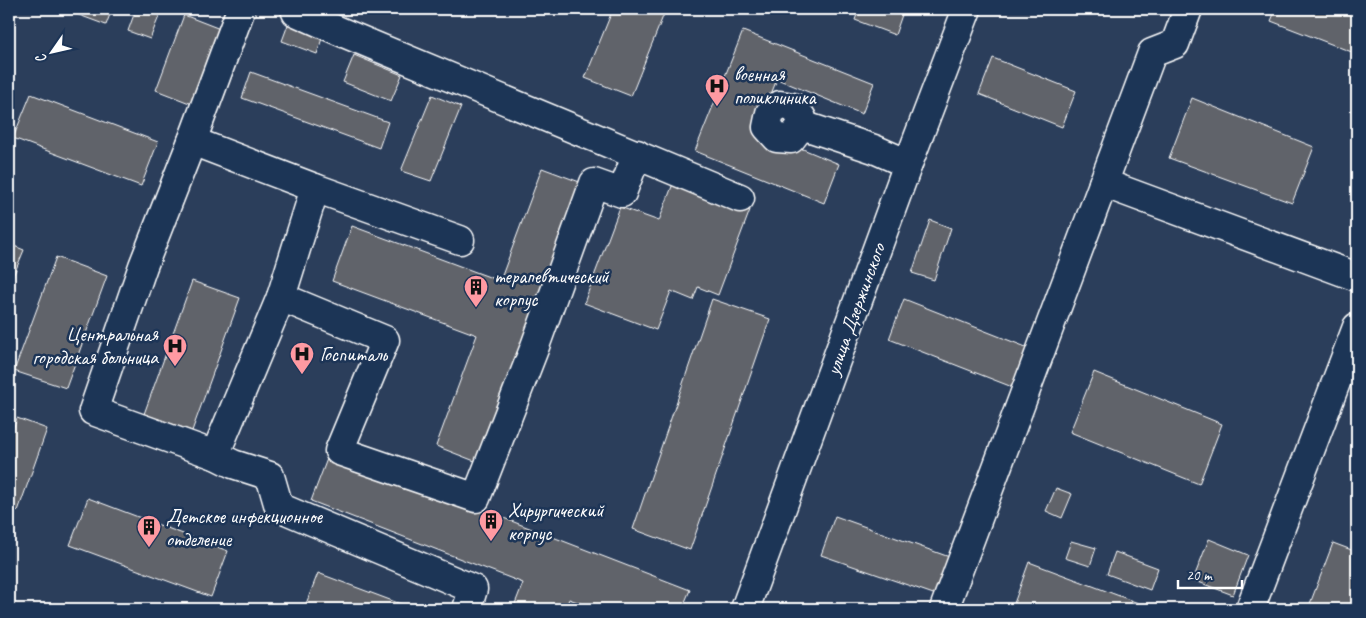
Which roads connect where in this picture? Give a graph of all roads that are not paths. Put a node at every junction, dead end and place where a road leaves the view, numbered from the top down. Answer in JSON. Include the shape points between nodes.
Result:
{"nodes":[{"id":1,"x":241,"y":9,"type":"edge"},
{"id":2,"x":295,"y":9,"type":"edge"},
{"id":3,"x":967,"y":9,"type":"edge"},
{"id":4,"x":1188,"y":9,"type":"edge"},
{"id":5,"x":802,"y":125,"type":"dead end"},
{"id":6,"x":192,"y":141,"type":"junction"},
{"id":7,"x":637,"y":154,"type":"junction"},
{"id":8,"x":908,"y":164,"type":"junction"},
{"id":9,"x":1103,"y":183,"type":"junction"},
{"id":10,"x":315,"y":188,"type":"junction"},
{"id":11,"x":740,"y":198,"type":"dead end"},
{"id":12,"x":460,"y":240,"type":"dead end"},
{"id":13,"x":1357,"y":277,"type":"edge"},
{"id":14,"x":281,"y":297,"type":"junction"},
{"id":15,"x":1357,"y":327,"type":"edge"},
{"id":16,"x":215,"y":456,"type":"junction"},
{"id":17,"x":467,"y":609,"type":"edge"},
{"id":18,"x":746,"y":609,"type":"edge"},
{"id":19,"x":944,"y":609,"type":"edge"},
{"id":20,"x":1250,"y":609,"type":"edge"}],
"edges":[{"from":1,"to":6,"type":"street"},
{"from":2,"to":7,"type":"street","via":[[339,31]]},
{"from":3,"to":8,"type":"street","name":"улица Дзержинского"},
{"from":4,"to":9,"type":"street","via":[[1175,44],[1152,53]]},
{"from":5,"to":8,"type":"street"},
{"from":6,"to":10,"type":"street"},
{"from":6,"to":16,"type":"street","via":[[143,266],[93,411]]},
{"from":7,"to":11,"type":"street"},
{"from":7,"to":14,"type":"street","via":[[622,193],[594,183],[476,498],[339,450],[385,340]]},
{"from":8,"to":18,"type":"street","name":"улица Дзержинского"},
{"from":9,"to":13,"type":"street"},
{"from":9,"to":19,"type":"street"},
{"from":10,"to":12,"type":"street"},
{"from":10,"to":14,"type":"street"},
{"from":14,"to":16,"type":"street"},
{"from":15,"to":20,"type":"street"},
{"from":16,"to":17,"type":"street","via":[[270,476],[279,507],[473,589]]}]}
